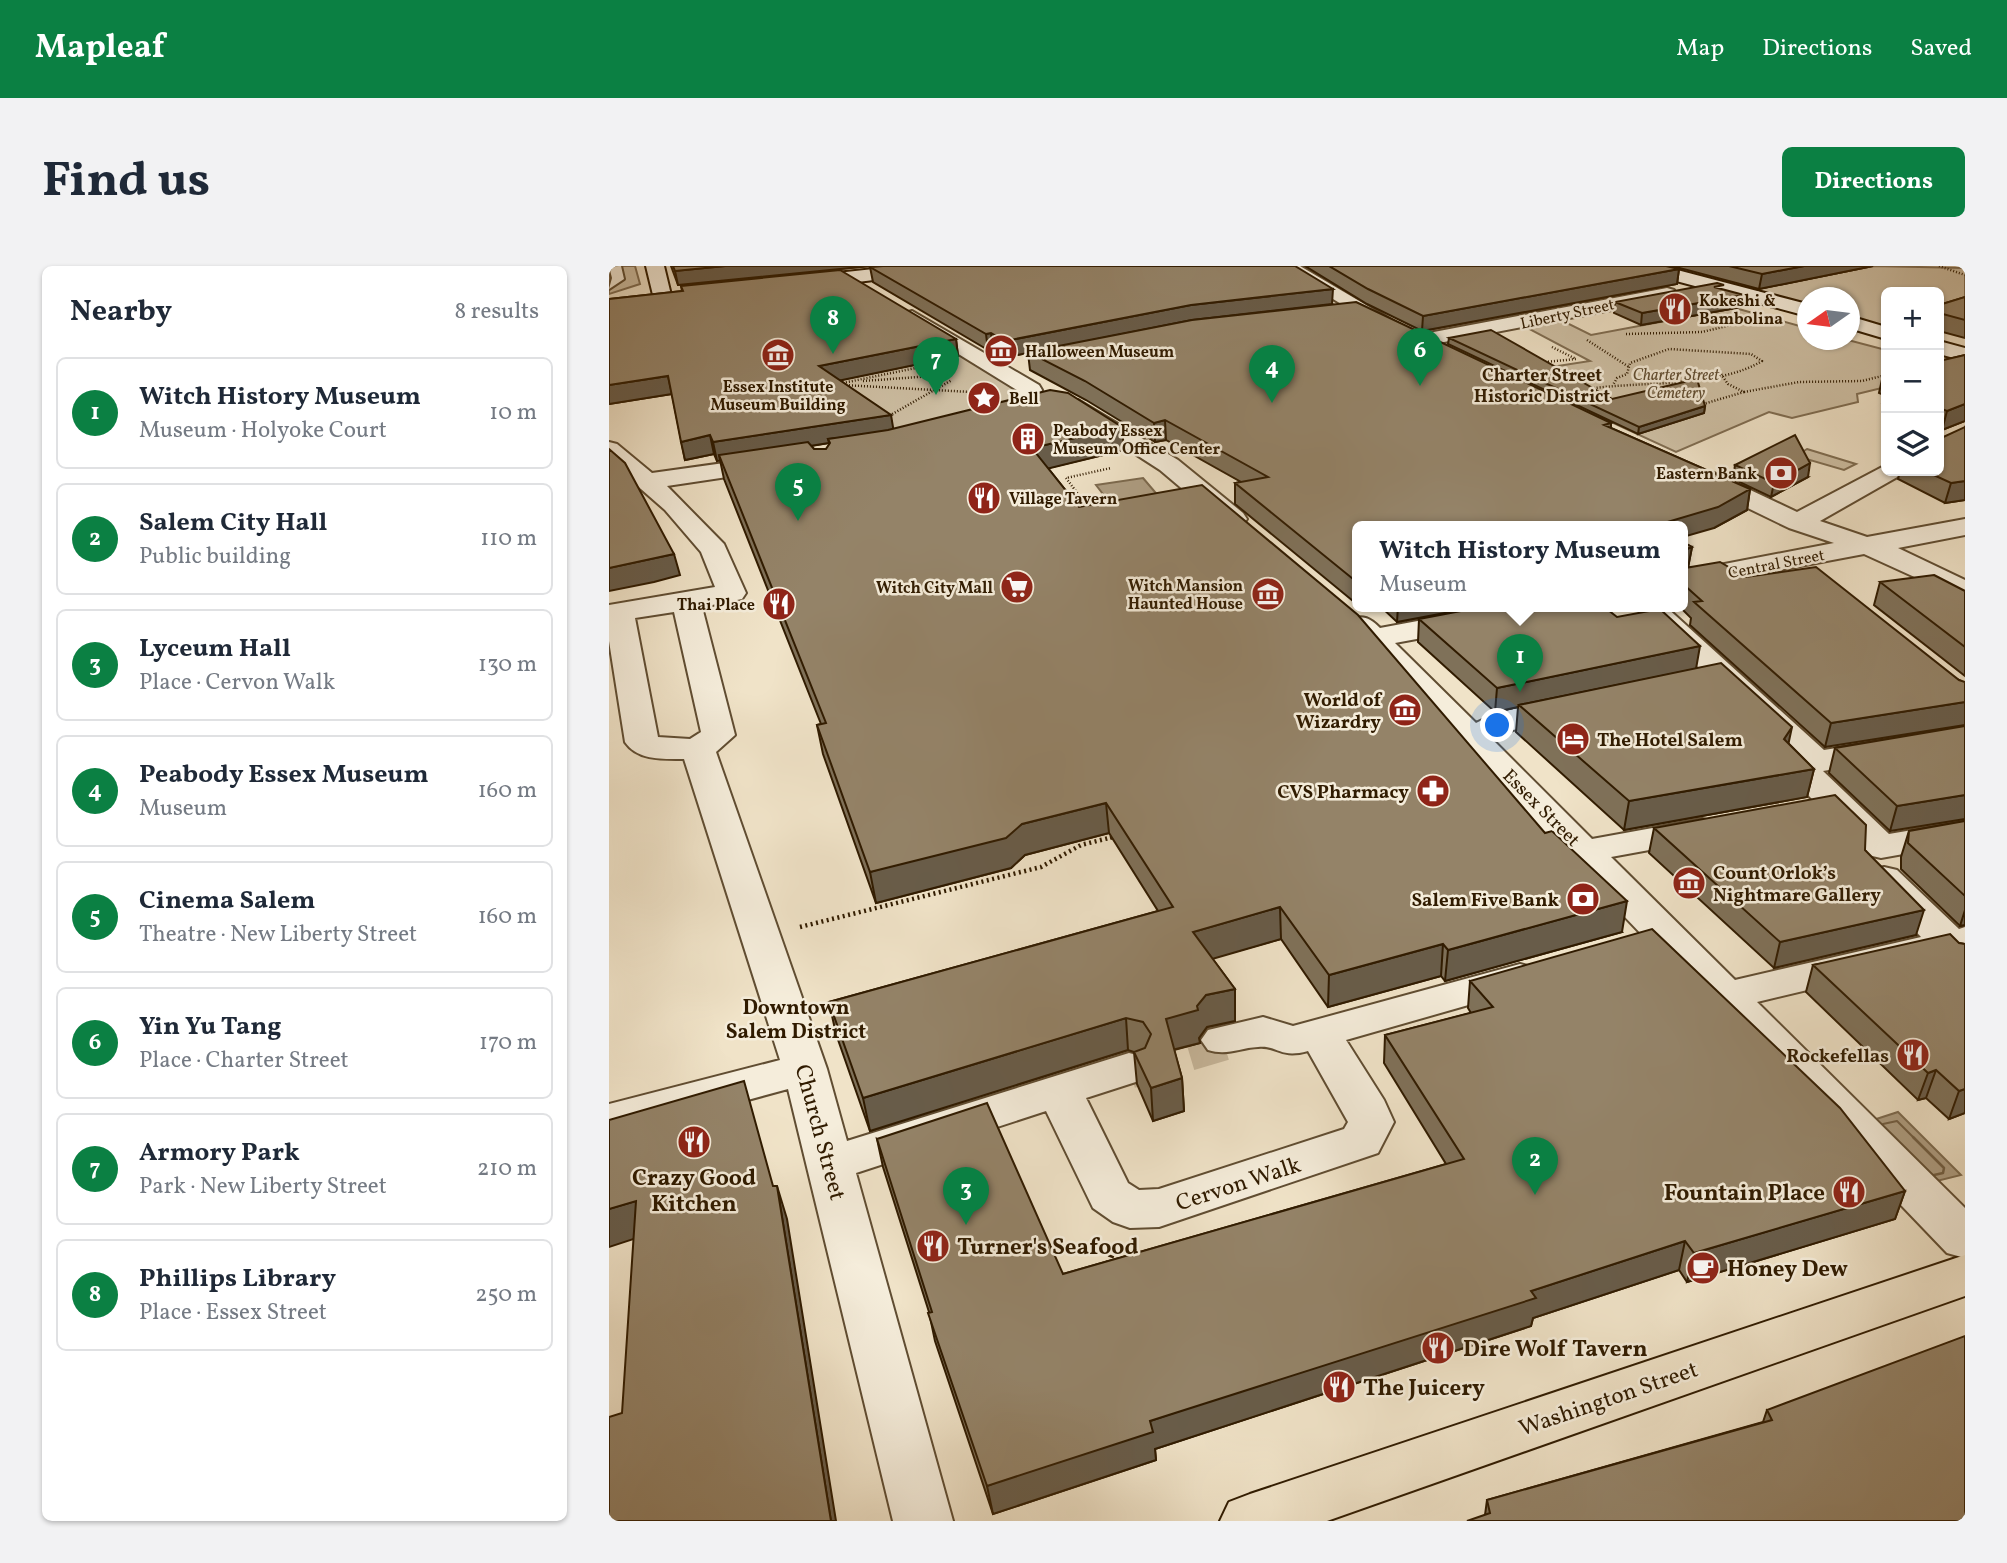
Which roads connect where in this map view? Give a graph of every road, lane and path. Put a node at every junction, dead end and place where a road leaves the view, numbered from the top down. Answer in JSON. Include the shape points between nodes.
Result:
{"nodes":[{"id":1,"x":615,"y":266,"type":"edge"},
{"id":2,"x":655,"y":266,"type":"edge"},
{"id":3,"x":948,"y":266,"type":"edge"},
{"id":4,"x":1287,"y":266,"type":"edge"},
{"id":5,"x":1641,"y":266,"type":"edge"},
{"id":6,"x":1939,"y":266,"type":"edge"},
{"id":7,"x":841,"y":271,"type":"edge"},
{"id":8,"x":1965,"y":275,"type":"edge"},
{"id":9,"x":777,"y":283,"type":"edge"},
{"id":10,"x":609,"y":285,"type":"edge"},
{"id":11,"x":1717,"y":285,"type":"junction"},
{"id":12,"x":667,"y":295,"type":"edge"},
{"id":13,"x":877,"y":296,"type":"edge"},
{"id":14,"x":1797,"y":307,"type":"edge"},
{"id":15,"x":897,"y":308,"type":"edge"},
{"id":16,"x":1359,"y":310,"type":"junction"},
{"id":17,"x":1332,"y":313,"type":"edge"},
{"id":18,"x":1738,"y":324,"type":"dead end"},
{"id":19,"x":1860,"y":325,"type":"edge"},
{"id":20,"x":1881,"y":331,"type":"edge"},
{"id":21,"x":1636,"y":335,"type":"edge"},
{"id":22,"x":1586,"y":338,"type":"dead end"},
{"id":23,"x":1418,"y":341,"type":"junction"},
{"id":24,"x":1944,"y":349,"type":"edge"},
{"id":25,"x":1447,"y":355,"type":"edge"},
{"id":26,"x":1965,"y":355,"type":"edge"},
{"id":27,"x":985,"y":361,"type":"junction"},
{"id":28,"x":1022,"y":363,"type":"edge"},
{"id":29,"x":1629,"y":366,"type":"junction"},
{"id":30,"x":963,"y":374,"type":"junction"},
{"id":31,"x":1721,"y":374,"type":"junction"},
{"id":32,"x":1881,"y":376,"type":"edge"},
{"id":33,"x":835,"y":384,"type":"junction"},
{"id":34,"x":1637,"y":384,"type":"junction"},
{"id":35,"x":1613,"y":385,"type":"junction"},
{"id":36,"x":1661,"y":388,"type":"edge"},
{"id":37,"x":937,"y":389,"type":"junction"},
{"id":38,"x":1588,"y":389,"type":"edge"},
{"id":39,"x":846,"y":392,"type":"edge"},
{"id":40,"x":977,"y":392,"type":"dead end"},
{"id":41,"x":1744,"y":392,"type":"junction"},
{"id":42,"x":1037,"y":402,"type":"junction"},
{"id":43,"x":1695,"y":405,"type":"edge"},
{"id":44,"x":879,"y":415,"type":"edge"},
{"id":45,"x":886,"y":418,"type":"edge"},
{"id":46,"x":890,"y":423,"type":"dead end"},
{"id":47,"x":971,"y":423,"type":"edge"},
{"id":48,"x":613,"y":456,"type":"edge"},
{"id":49,"x":1158,"y":458,"type":"junction"},
{"id":50,"x":790,"y":461,"type":"edge"},
{"id":51,"x":1680,"y":466,"type":"edge"},
{"id":52,"x":1881,"y":476,"type":"edge"},
{"id":53,"x":647,"y":481,"type":"junction"},
{"id":54,"x":1095,"y":516,"type":"edge"},
{"id":55,"x":1798,"y":522,"type":"junction"},
{"id":56,"x":1965,"y":527,"type":"edge"},
{"id":57,"x":1251,"y":534,"type":"edge"},
{"id":58,"x":1870,"y":545,"type":"junction"},
{"id":59,"x":1794,"y":559,"type":"junction"},
{"id":60,"x":1688,"y":579,"type":"edge"},
{"id":61,"x":1826,"y":584,"type":"edge"},
{"id":62,"x":1965,"y":591,"type":"edge"},
{"id":63,"x":686,"y":601,"type":"junction"},
{"id":64,"x":1344,"y":612,"type":"edge"},
{"id":65,"x":1514,"y":612,"type":"edge"},
{"id":66,"x":1655,"y":612,"type":"edge"},
{"id":67,"x":614,"y":613,"type":"edge"},
{"id":68,"x":1375,"y":638,"type":"junction"},
{"id":69,"x":1724,"y":676,"type":"junction"},
{"id":70,"x":1685,"y":684,"type":"edge"},
{"id":71,"x":1594,"y":703,"type":"edge"},
{"id":72,"x":1473,"y":737,"type":"junction"},
{"id":73,"x":1965,"y":737,"type":"edge"},
{"id":74,"x":698,"y":749,"type":"junction"},
{"id":75,"x":1817,"y":762,"type":"junction"},
{"id":76,"x":1839,"y":806,"type":"junction"},
{"id":77,"x":1799,"y":813,"type":"edge"},
{"id":78,"x":1734,"y":824,"type":"edge"},
{"id":79,"x":1965,"y":832,"type":"edge"},
{"id":80,"x":1121,"y":835,"type":"edge"},
{"id":81,"x":1881,"y":847,"type":"junction"},
{"id":82,"x":1585,"y":851,"type":"junction"},
{"id":83,"x":1666,"y":935,"type":"junction"},
{"id":84,"x":762,"y":936,"type":"junction"},
{"id":85,"x":1626,"y":947,"type":"edge"},
{"id":86,"x":1960,"y":947,"type":"edge"},
{"id":87,"x":1560,"y":966,"type":"edge"},
{"id":88,"x":1727,"y":995,"type":"junction"},
{"id":89,"x":1320,"y":1034,"type":"junction"},
{"id":90,"x":1223,"y":1040,"type":"tunnel mouth"},
{"id":91,"x":1129,"y":1068,"type":"tunnel mouth"},
{"id":92,"x":805,"y":1069,"type":"junction"},
{"id":93,"x":1059,"y":1090,"type":"junction"},
{"id":94,"x":609,"y":1121,"type":"edge"},
{"id":95,"x":829,"y":1164,"type":"junction"},
{"id":96,"x":1130,"y":1209,"type":"junction"},
{"id":97,"x":1965,"y":1239,"type":"edge"},
{"id":98,"x":1103,"y":1269,"type":"edge"},
{"id":99,"x":1965,"y":1275,"type":"edge"},
{"id":100,"x":923,"y":1521,"type":"edge"},
{"id":101,"x":1251,"y":1521,"type":"edge"}],
"edges":[{"from":1,"to":10,"type":"lane","via":[[618,279]]},
{"from":2,"to":12,"type":"street"},
{"from":3,"to":7,"type":"street"},
{"from":4,"to":16,"type":"street"},
{"from":5,"to":11,"type":"street"},
{"from":6,"to":8,"type":"path"},
{"from":7,"to":9,"type":"street"},
{"from":7,"to":13,"type":"street"},
{"from":11,"to":14,"type":"street"},
{"from":11,"to":23,"type":"street","name":"Liberty Street"},
{"from":15,"to":27,"type":"street"},
{"from":16,"to":17,"type":"street"},
{"from":16,"to":23,"type":"street"},
{"from":18,"to":21,"type":"path","via":[[1702,332]]},
{"from":19,"to":20,"type":"street"},
{"from":22,"to":29,"type":"path"},
{"from":23,"to":25,"type":"street"},
{"from":24,"to":26,"type":"street"},
{"from":27,"to":28,"type":"street"},
{"from":27,"to":30,"type":"path"},
{"from":27,"to":33,"type":"path"},
{"from":27,"to":42,"type":"street","via":[[1031,390]]},
{"from":29,"to":31,"type":"path","via":[[1669,349],[1751,354],[1762,361]]},
{"from":29,"to":35,"type":"path","via":[[1627,374]]},
{"from":30,"to":33,"type":"path"},
{"from":30,"to":37,"type":"path"},
{"from":31,"to":34,"type":"path"},
{"from":31,"to":41,"type":"path","via":[[1728,384]]},
{"from":32,"to":41,"type":"path","via":[[1799,382]]},
{"from":33,"to":37,"type":"path"},
{"from":33,"to":39,"type":"path"},
{"from":34,"to":35,"type":"path"},
{"from":34,"to":36,"type":"path"},
{"from":35,"to":38,"type":"path"},
{"from":37,"to":40,"type":"path"},
{"from":37,"to":45,"type":"path"},
{"from":41,"to":43,"type":"path","via":[[1727,401]]},
{"from":42,"to":47,"type":"street"},
{"from":42,"to":49,"type":"street","via":[[1077,407]]},
{"from":44,"to":46,"type":"path"},
{"from":48,"to":53,"type":"street"},
{"from":49,"to":54,"type":"path","via":[[1066,478]]},
{"from":49,"to":57,"type":"street"},
{"from":50,"to":53,"type":"street"},
{"from":51,"to":55,"type":"street"},
{"from":52,"to":55,"type":"street","name":"Central Street"},
{"from":53,"to":63,"type":"street","via":[[714,550],[732,593]]},
{"from":55,"to":58,"type":"street"},
{"from":56,"to":58,"type":"street","name":"Central Street"},
{"from":58,"to":59,"type":"street","name":"Central Street"},
{"from":58,"to":62,"type":"street"},
{"from":59,"to":60,"type":"street","name":"Central Street"},
{"from":59,"to":61,"type":"street"},
{"from":63,"to":67,"type":"street"},
{"from":63,"to":74,"type":"street","via":[[718,735]]},
{"from":64,"to":68,"type":"street","name":"Essex Street"},
{"from":65,"to":68,"type":"street"},
{"from":66,"to":69,"type":"street"},
{"from":67,"to":74,"type":"street","via":[[642,742],[657,749]]},
{"from":68,"to":72,"type":"street","name":"Essex Street"},
{"from":69,"to":70,"type":"street"},
{"from":69,"to":75,"type":"street"},
{"from":71,"to":72,"type":"street","via":[[1503,722]]},
{"from":72,"to":82,"type":"street","name":"Essex Street"},
{"from":73,"to":75,"type":"street"},
{"from":74,"to":84,"type":"street","name":"Church Street"},
{"from":75,"to":76,"type":"street","via":[[1797,765]]},
{"from":76,"to":77,"type":"street"},
{"from":76,"to":81,"type":"street"},
{"from":78,"to":82,"type":"street"},
{"from":79,"to":81,"type":"street"},
{"from":80,"to":84,"type":"path","via":[[1081,845],[1041,867]]},
{"from":81,"to":86,"type":"street","via":[[1878,873]]},
{"from":82,"to":83,"type":"street","name":"Essex Street"},
{"from":83,"to":85,"type":"street"},
{"from":83,"to":88,"type":"street","name":"Essex Street"},
{"from":84,"to":92,"type":"street","name":"Church Street"},
{"from":86,"to":88,"type":"street"},
{"from":87,"to":89,"type":"street"},
{"from":88,"to":97,"type":"street","name":"Essex Street"},
{"from":89,"to":90,"type":"street","via":[[1287,1041],[1263,1031]]},
{"from":89,"to":96,"type":"street","name":"Cervon Walk","via":[[1368,1112],[1371,1122],[1363,1141],[1159,1208]]},
{"from":91,"to":93,"type":"street"},
{"from":92,"to":94,"type":"street"},
{"from":92,"to":95,"type":"street","name":"Church Street"},
{"from":93,"to":95,"type":"street"},
{"from":93,"to":96,"type":"street","via":[[1110,1195]]},
{"from":95,"to":100,"type":"street","name":"Church Street"},
{"from":96,"to":98,"type":"path"},
{"from":99,"to":101,"type":"highway","name":"Washington Street"}]}
